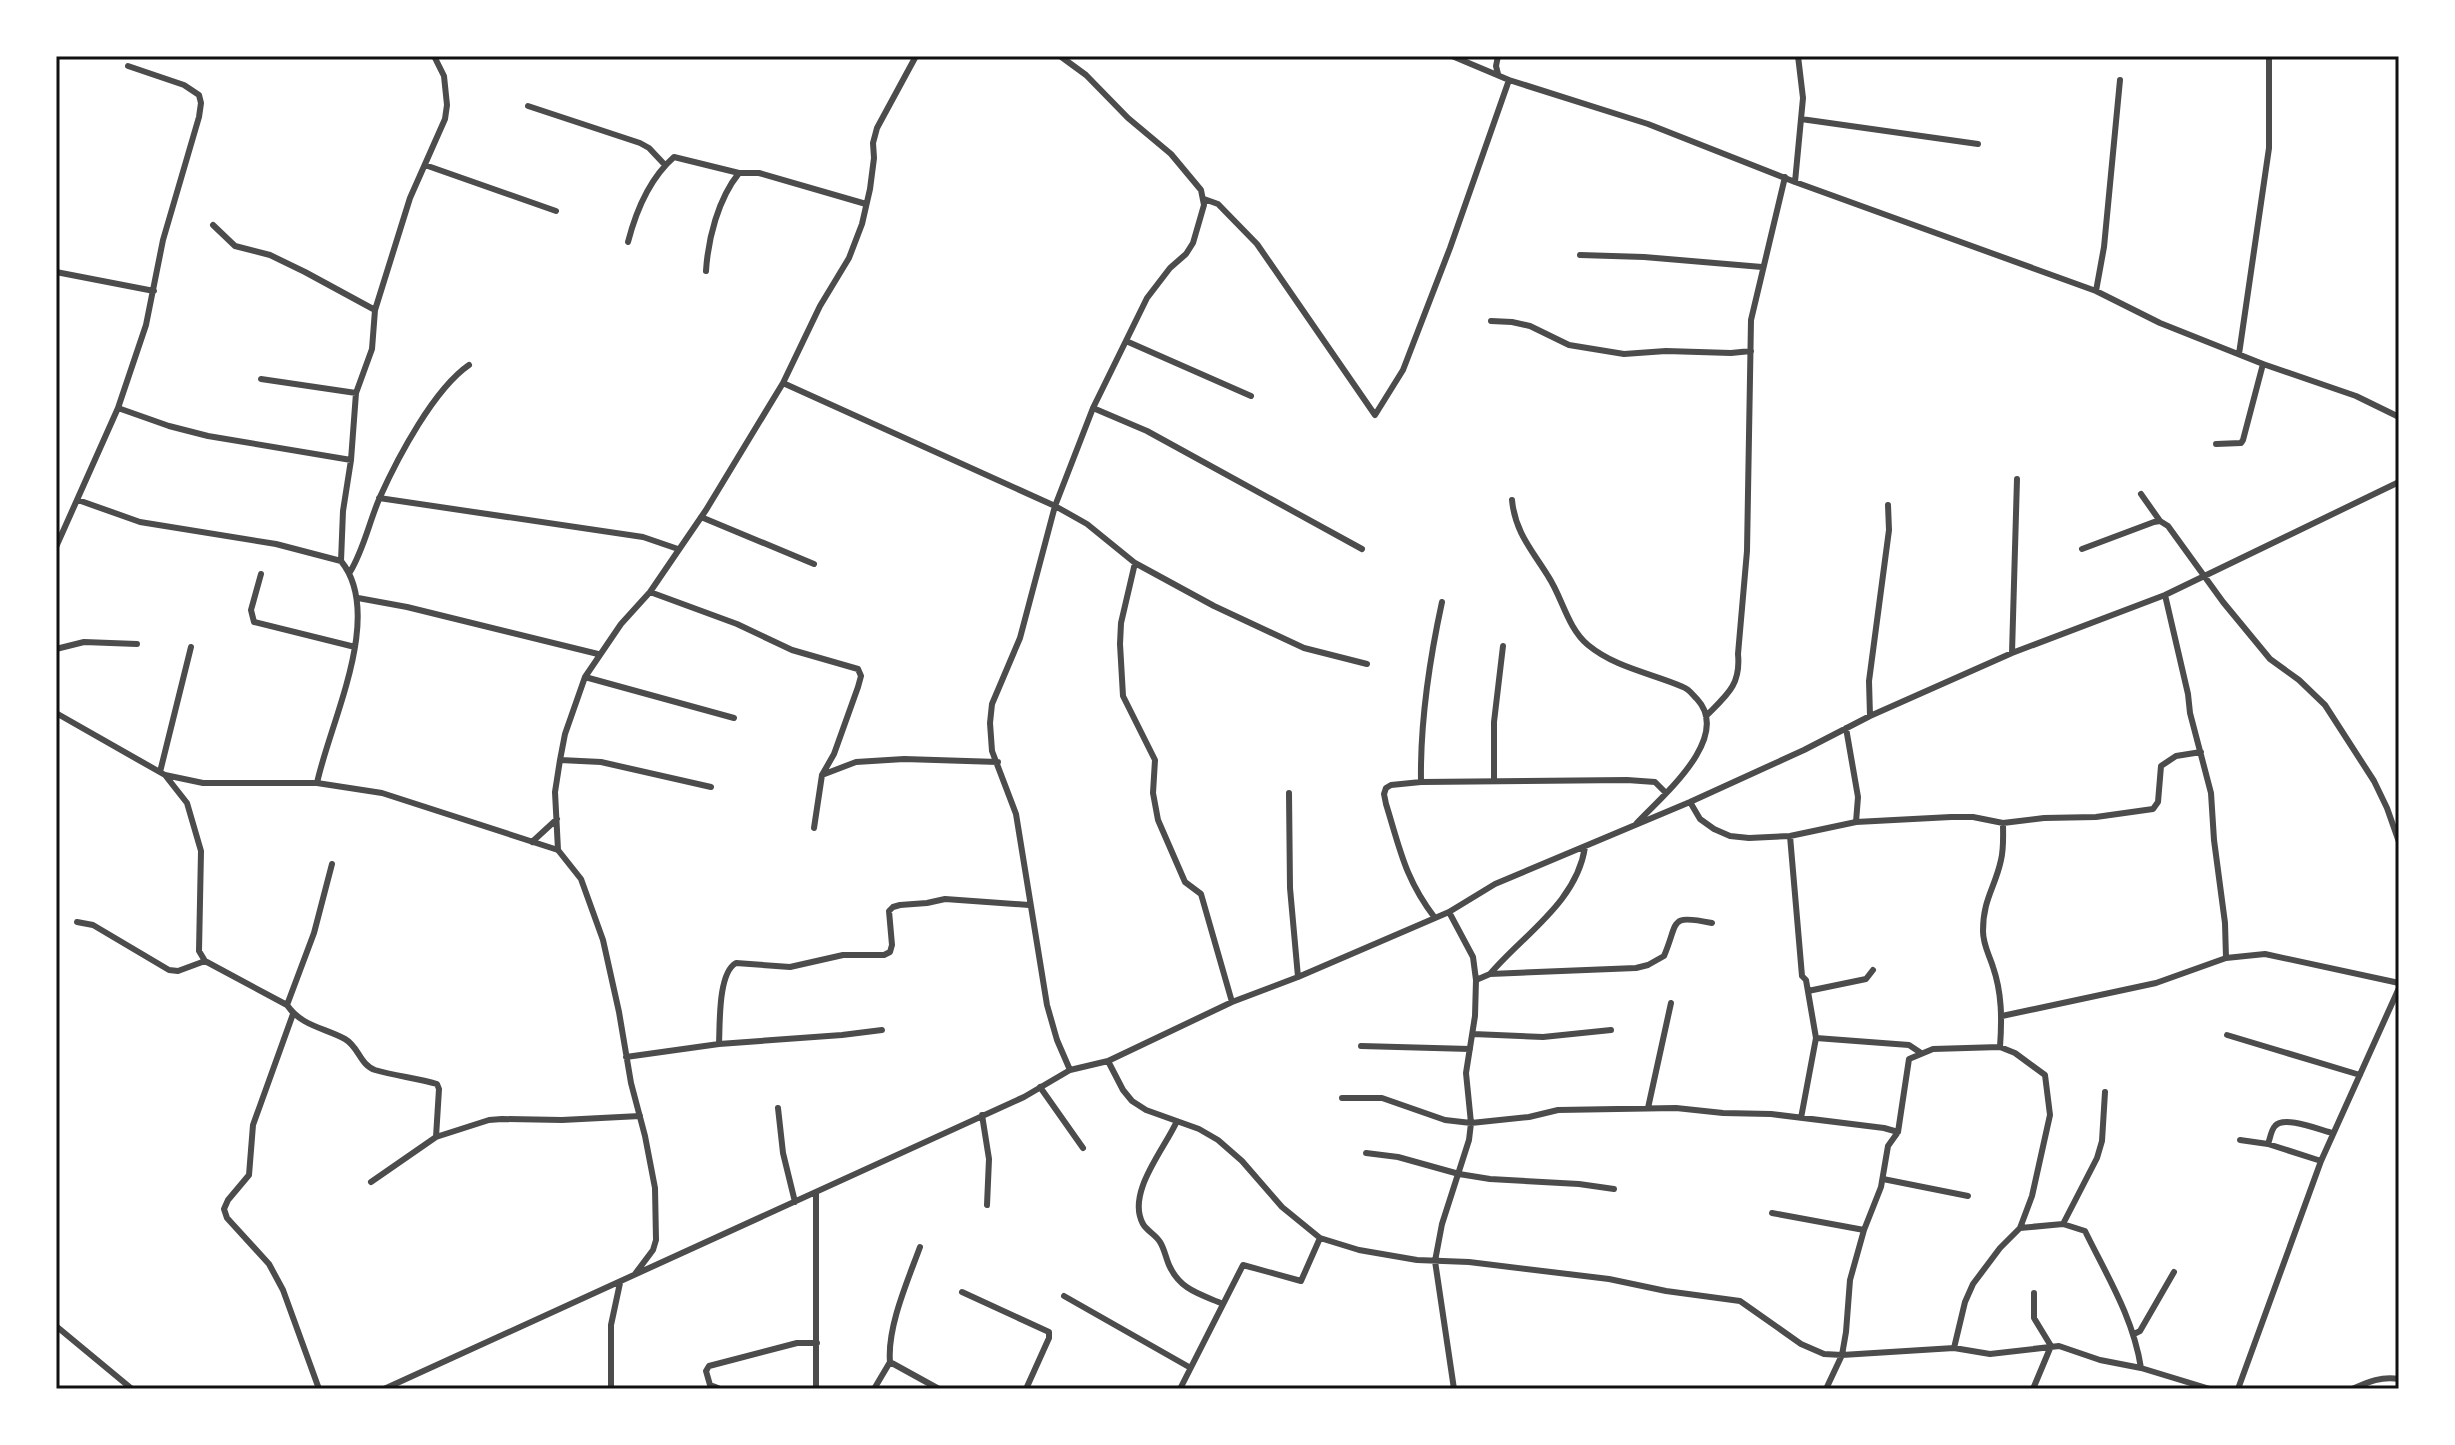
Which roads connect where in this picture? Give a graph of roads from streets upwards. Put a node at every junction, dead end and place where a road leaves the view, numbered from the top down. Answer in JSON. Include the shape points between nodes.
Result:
{"nodes":[{"id":1,"x":434,"y":56,"type":"edge"},
{"id":2,"x":916,"y":56,"type":"edge"},
{"id":3,"x":1060,"y":56,"type":"edge"},
{"id":4,"x":1452,"y":56,"type":"edge"},
{"id":5,"x":1498,"y":56,"type":"edge"},
{"id":6,"x":1798,"y":56,"type":"edge"},
{"id":7,"x":2269,"y":56,"type":"edge"},
{"id":8,"x":128,"y":66,"type":"dead end"},
{"id":9,"x":1498,"y":74,"type":"junction"},
{"id":10,"x":1509,"y":80,"type":"junction"},
{"id":11,"x":2120,"y":80,"type":"dead end"},
{"id":12,"x":528,"y":106,"type":"dead end"},
{"id":13,"x":1801,"y":119,"type":"junction"},
{"id":14,"x":1978,"y":144,"type":"dead end"},
{"id":15,"x":425,"y":165,"type":"junction"},
{"id":16,"x":665,"y":165,"type":"junction"},
{"id":17,"x":739,"y":173,"type":"junction"},
{"id":18,"x":1785,"y":177,"type":"junction"},
{"id":19,"x":1795,"y":182,"type":"junction"},
{"id":20,"x":1204,"y":199,"type":"junction"},
{"id":21,"x":866,"y":204,"type":"junction"},
{"id":22,"x":556,"y":211,"type":"dead end"},
{"id":23,"x":213,"y":225,"type":"dead end"},
{"id":24,"x":628,"y":242,"type":"dead end"},
{"id":25,"x":1580,"y":255,"type":"dead end"},
{"id":26,"x":1762,"y":267,"type":"junction"},
{"id":27,"x":706,"y":271,"type":"dead end"},
{"id":28,"x":56,"y":272,"type":"edge"},
{"id":29,"x":154,"y":291,"type":"junction"},
{"id":30,"x":2096,"y":291,"type":"junction"},
{"id":31,"x":375,"y":310,"type":"junction"},
{"id":32,"x":1491,"y":321,"type":"dead end"},
{"id":33,"x":1126,"y":341,"type":"junction"},
{"id":34,"x":1751,"y":351,"type":"junction"},
{"id":35,"x":2239,"y":354,"type":"junction"},
{"id":36,"x":2263,"y":364,"type":"junction"},
{"id":37,"x":469,"y":365,"type":"dead end"},
{"id":38,"x":261,"y":379,"type":"dead end"},
{"id":39,"x":783,"y":383,"type":"junction"},
{"id":40,"x":356,"y":393,"type":"junction"},
{"id":41,"x":1251,"y":396,"type":"dead end"},
{"id":42,"x":118,"y":408,"type":"junction"},
{"id":43,"x":1093,"y":408,"type":"junction"},
{"id":44,"x":2399,"y":417,"type":"edge"},
{"id":45,"x":2216,"y":444,"type":"dead end"},
{"id":46,"x":351,"y":460,"type":"junction"},
{"id":47,"x":2017,"y":479,"type":"dead end"},
{"id":48,"x":2399,"y":482,"type":"edge"},
{"id":49,"x":2141,"y":494,"type":"dead end"},
{"id":50,"x":379,"y":498,"type":"junction"},
{"id":51,"x":78,"y":500,"type":"junction"},
{"id":52,"x":1512,"y":500,"type":"dead end"},
{"id":53,"x":1888,"y":505,"type":"dead end"},
{"id":54,"x":1055,"y":506,"type":"junction"},
{"id":55,"x":701,"y":517,"type":"junction"},
{"id":56,"x":2160,"y":521,"type":"junction"},
{"id":57,"x":56,"y":547,"type":"edge"},
{"id":58,"x":678,"y":549,"type":"junction"},
{"id":59,"x":1362,"y":549,"type":"dead end"},
{"id":60,"x":2082,"y":549,"type":"dead end"},
{"id":61,"x":341,"y":561,"type":"junction"},
{"id":62,"x":1135,"y":563,"type":"junction"},
{"id":63,"x":814,"y":564,"type":"dead end"},
{"id":64,"x":350,"y":572,"type":"junction"},
{"id":65,"x":261,"y":574,"type":"dead end"},
{"id":66,"x":2205,"y":575,"type":"junction"},
{"id":67,"x":650,"y":592,"type":"junction"},
{"id":68,"x":2165,"y":595,"type":"junction"},
{"id":69,"x":358,"y":598,"type":"junction"},
{"id":70,"x":1442,"y":602,"type":"dead end"},
{"id":71,"x":137,"y":644,"type":"dead end"},
{"id":72,"x":1503,"y":646,"type":"dead end"},
{"id":73,"x":191,"y":647,"type":"dead end"},
{"id":74,"x":355,"y":647,"type":"junction"},
{"id":75,"x":56,"y":649,"type":"edge"},
{"id":76,"x":2012,"y":653,"type":"junction"},
{"id":77,"x":598,"y":654,"type":"junction"},
{"id":78,"x":1367,"y":664,"type":"dead end"},
{"id":79,"x":585,"y":677,"type":"junction"},
{"id":80,"x":56,"y":713,"type":"edge"},
{"id":81,"x":1706,"y":716,"type":"junction"},
{"id":82,"x":1870,"y":716,"type":"junction"},
{"id":83,"x":734,"y":718,"type":"dead end"},
{"id":84,"x":1846,"y":728,"type":"junction"},
{"id":85,"x":2201,"y":752,"type":"junction"},
{"id":86,"x":560,"y":760,"type":"junction"},
{"id":87,"x":998,"y":762,"type":"junction"},
{"id":88,"x":163,"y":774,"type":"junction"},
{"id":89,"x":822,"y":775,"type":"junction"},
{"id":90,"x":1494,"y":781,"type":"junction"},
{"id":91,"x":1421,"y":782,"type":"junction"},
{"id":92,"x":317,"y":783,"type":"junction"},
{"id":93,"x":711,"y":787,"type":"dead end"},
{"id":94,"x":1665,"y":792,"type":"junction"},
{"id":95,"x":1289,"y":793,"type":"dead end"},
{"id":96,"x":1690,"y":802,"type":"junction"},
{"id":97,"x":557,"y":819,"type":"junction"},
{"id":98,"x":1856,"y":822,"type":"junction"},
{"id":99,"x":2003,"y":823,"type":"junction"},
{"id":100,"x":1633,"y":826,"type":"junction"},
{"id":101,"x":814,"y":828,"type":"dead end"},
{"id":102,"x":1790,"y":836,"type":"junction"},
{"id":103,"x":532,"y":842,"type":"junction"},
{"id":104,"x":2399,"y":842,"type":"edge"},
{"id":105,"x":1585,"y":847,"type":"junction"},
{"id":106,"x":558,"y":850,"type":"junction"},
{"id":107,"x":332,"y":864,"type":"dead end"},
{"id":108,"x":1029,"y":905,"type":"junction"},
{"id":109,"x":1449,"y":912,"type":"junction"},
{"id":110,"x":1435,"y":918,"type":"junction"},
{"id":111,"x":77,"y":922,"type":"dead end"},
{"id":112,"x":1712,"y":923,"type":"dead end"},
{"id":113,"x":2226,"y":958,"type":"junction"},
{"id":114,"x":205,"y":961,"type":"junction"},
{"id":115,"x":1873,"y":970,"type":"dead end"},
{"id":116,"x":1490,"y":974,"type":"junction"},
{"id":117,"x":1298,"y":977,"type":"junction"},
{"id":118,"x":1476,"y":980,"type":"junction"},
{"id":119,"x":2399,"y":985,"type":"edge"},
{"id":120,"x":1808,"y":991,"type":"junction"},
{"id":121,"x":1232,"y":1002,"type":"junction"},
{"id":122,"x":1671,"y":1003,"type":"dead end"},
{"id":123,"x":287,"y":1005,"type":"junction"},
{"id":124,"x":293,"y":1014,"type":"junction"},
{"id":125,"x":2002,"y":1016,"type":"junction"},
{"id":126,"x":882,"y":1030,"type":"dead end"},
{"id":127,"x":1611,"y":1030,"type":"dead end"},
{"id":128,"x":1473,"y":1034,"type":"junction"},
{"id":129,"x":2227,"y":1035,"type":"dead end"},
{"id":130,"x":1816,"y":1038,"type":"junction"},
{"id":131,"x":719,"y":1044,"type":"junction"},
{"id":132,"x":1361,"y":1046,"type":"dead end"},
{"id":133,"x":2000,"y":1047,"type":"junction"},
{"id":134,"x":1470,"y":1049,"type":"junction"},
{"id":135,"x":1921,"y":1053,"type":"junction"},
{"id":136,"x":626,"y":1057,"type":"junction"},
{"id":137,"x":1108,"y":1061,"type":"junction"},
{"id":138,"x":1070,"y":1070,"type":"junction"},
{"id":139,"x":2360,"y":1075,"type":"junction"},
{"id":140,"x":1040,"y":1087,"type":"junction"},
{"id":141,"x":2105,"y":1092,"type":"dead end"},
{"id":142,"x":1342,"y":1098,"type":"dead end"},
{"id":143,"x":778,"y":1108,"type":"dead end"},
{"id":144,"x":1648,"y":1108,"type":"junction"},
{"id":145,"x":982,"y":1115,"type":"junction"},
{"id":146,"x":640,"y":1116,"type":"junction"},
{"id":147,"x":1801,"y":1118,"type":"junction"},
{"id":148,"x":1177,"y":1121,"type":"junction"},
{"id":149,"x":1471,"y":1123,"type":"junction"},
{"id":150,"x":1898,"y":1132,"type":"junction"},
{"id":151,"x":2333,"y":1133,"type":"junction"},
{"id":152,"x":436,"y":1137,"type":"junction"},
{"id":153,"x":2240,"y":1140,"type":"dead end"},
{"id":154,"x":2268,"y":1144,"type":"junction"},
{"id":155,"x":1083,"y":1148,"type":"dead end"},
{"id":156,"x":1366,"y":1153,"type":"dead end"},
{"id":157,"x":2321,"y":1161,"type":"junction"},
{"id":158,"x":1459,"y":1174,"type":"junction"},
{"id":159,"x":1883,"y":1179,"type":"junction"},
{"id":160,"x":371,"y":1182,"type":"dead end"},
{"id":161,"x":1614,"y":1189,"type":"dead end"},
{"id":162,"x":816,"y":1193,"type":"junction"},
{"id":163,"x":1968,"y":1196,"type":"dead end"},
{"id":164,"x":795,"y":1202,"type":"junction"},
{"id":165,"x":987,"y":1205,"type":"dead end"},
{"id":166,"x":1772,"y":1213,"type":"dead end"},
{"id":167,"x":2063,"y":1224,"type":"junction"},
{"id":168,"x":2020,"y":1228,"type":"junction"},
{"id":169,"x":1864,"y":1230,"type":"junction"},
{"id":170,"x":1320,"y":1238,"type":"junction"},
{"id":171,"x":920,"y":1247,"type":"dead end"},
{"id":172,"x":1435,"y":1261,"type":"junction"},
{"id":173,"x":2174,"y":1272,"type":"dead end"},
{"id":174,"x":633,"y":1277,"type":"junction"},
{"id":175,"x":620,"y":1283,"type":"junction"},
{"id":176,"x":962,"y":1292,"type":"dead end"},
{"id":177,"x":2034,"y":1293,"type":"dead end"},
{"id":178,"x":1064,"y":1296,"type":"dead end"},
{"id":179,"x":1223,"y":1304,"type":"junction"},
{"id":180,"x":56,"y":1326,"type":"edge"},
{"id":181,"x":2134,"y":1334,"type":"junction"},
{"id":182,"x":817,"y":1343,"type":"junction"},
{"id":183,"x":2051,"y":1346,"type":"junction"},
{"id":184,"x":1954,"y":1348,"type":"junction"},
{"id":185,"x":1842,"y":1355,"type":"junction"},
{"id":186,"x":890,"y":1362,"type":"junction"},
{"id":187,"x":1189,"y":1367,"type":"junction"},
{"id":188,"x":2141,"y":1368,"type":"junction"},
{"id":189,"x":2399,"y":1379,"type":"edge"},
{"id":190,"x":718,"y":1388,"type":"edge"},
{"id":191,"x":132,"y":1389,"type":"edge"},
{"id":192,"x":319,"y":1389,"type":"edge"},
{"id":193,"x":384,"y":1389,"type":"edge"},
{"id":194,"x":611,"y":1389,"type":"edge"},
{"id":195,"x":816,"y":1389,"type":"edge"},
{"id":196,"x":874,"y":1389,"type":"edge"},
{"id":197,"x":939,"y":1389,"type":"edge"},
{"id":198,"x":1026,"y":1389,"type":"edge"},
{"id":199,"x":1180,"y":1389,"type":"edge"},
{"id":200,"x":1454,"y":1389,"type":"edge"},
{"id":201,"x":1826,"y":1389,"type":"edge"},
{"id":202,"x":2033,"y":1389,"type":"edge"},
{"id":203,"x":2210,"y":1389,"type":"edge"},
{"id":204,"x":2238,"y":1389,"type":"edge"},
{"id":205,"x":2352,"y":1389,"type":"edge"}],
"edges":[{"from":1,"to":15,"type":"street","via":[[444,76],[447,105]]},
{"from":2,"to":21,"type":"street","via":[[877,128]]},
{"from":3,"to":20,"type":"street","via":[[1171,154]]},
{"from":4,"to":9,"type":"street"},
{"from":5,"to":9,"type":"street"},
{"from":6,"to":13,"type":"street"},
{"from":7,"to":35,"type":"street","via":[[2269,148]]},
{"from":8,"to":29,"type":"street","via":[[184,85],[199,95],[201,103]]},
{"from":9,"to":10,"type":"street"},
{"from":10,"to":18,"type":"street","via":[[1648,124]]},
{"from":10,"to":20,"type":"street","via":[[1403,370],[1375,415],[1257,244],[1218,204]]},
{"from":11,"to":30,"type":"street"},
{"from":12,"to":16,"type":"street","via":[[640,143]]},
{"from":13,"to":14,"type":"street"},
{"from":13,"to":19,"type":"street"},
{"from":15,"to":22,"type":"street"},
{"from":15,"to":31,"type":"street"},
{"from":16,"to":17,"type":"street","via":[[674,157]]},
{"from":16,"to":24,"type":"street","via":[[647,192]]},
{"from":17,"to":21,"type":"street","via":[[759,173]]},
{"from":17,"to":27,"type":"street","via":[[714,225]]},
{"from":18,"to":19,"type":"street"},
{"from":18,"to":26,"type":"street"},
{"from":19,"to":30,"type":"street"},
{"from":20,"to":33,"type":"street","via":[[1193,243],[1147,298]]},
{"from":21,"to":39,"type":"street","via":[[849,258]]},
{"from":23,"to":31,"type":"street","via":[[235,246],[270,255]]},
{"from":25,"to":26,"type":"street"},
{"from":26,"to":34,"type":"street","via":[[1751,320]]},
{"from":28,"to":29,"type":"street"},
{"from":29,"to":42,"type":"street"},
{"from":30,"to":35,"type":"street"},
{"from":31,"to":40,"type":"street","via":[[372,349]]},
{"from":32,"to":34,"type":"street","via":[[1530,326],[1569,345],[1624,354]]},
{"from":33,"to":41,"type":"street"},
{"from":33,"to":43,"type":"street"},
{"from":34,"to":81,"type":"street","via":[[1739,668],[1728,693]]},
{"from":35,"to":36,"type":"street"},
{"from":36,"to":44,"type":"street"},
{"from":36,"to":45,"type":"street","via":[[2243,440]]},
{"from":37,"to":50,"type":"street","via":[[441,391]]},
{"from":38,"to":40,"type":"street"},
{"from":39,"to":54,"type":"street"},
{"from":39,"to":55,"type":"street"},
{"from":40,"to":46,"type":"street"},
{"from":42,"to":46,"type":"street","via":[[208,436]]},
{"from":42,"to":51,"type":"street"},
{"from":43,"to":54,"type":"street"},
{"from":43,"to":59,"type":"street","via":[[1147,431]]},
{"from":46,"to":61,"type":"street"},
{"from":47,"to":76,"type":"street"},
{"from":48,"to":66,"type":"street"},
{"from":49,"to":56,"type":"street"},
{"from":50,"to":58,"type":"street","via":[[643,537]]},
{"from":50,"to":64,"type":"street"},
{"from":51,"to":57,"type":"street"},
{"from":51,"to":61,"type":"street","via":[[140,522],[276,544]]},
{"from":52,"to":81,"type":"street","via":[[1518,531],[1585,642],[1624,666],[1688,688]]},
{"from":53,"to":82,"type":"street"},
{"from":54,"to":62,"type":"street"},
{"from":54,"to":87,"type":"street","via":[[1020,638],[992,704],[992,751]]},
{"from":55,"to":58,"type":"street"},
{"from":55,"to":63,"type":"street"},
{"from":56,"to":60,"type":"street"},
{"from":56,"to":66,"type":"street"},
{"from":58,"to":67,"type":"street"},
{"from":61,"to":64,"type":"street"},
{"from":62,"to":78,"type":"street","via":[[1304,648]]},
{"from":62,"to":121,"type":"street","via":[[1121,623],[1123,696],[1155,760],[1158,820],[1185,882],[1201,894]]},
{"from":64,"to":69,"type":"street"},
{"from":65,"to":74,"type":"street","via":[[251,610],[254,622]]},
{"from":66,"to":68,"type":"street"},
{"from":66,"to":104,"type":"street","via":[[2270,659],[2325,705],[2374,781]]},
{"from":67,"to":77,"type":"street"},
{"from":67,"to":89,"type":"street","via":[[792,650],[858,669],[858,687]]},
{"from":68,"to":76,"type":"street"},
{"from":68,"to":85,"type":"street"},
{"from":69,"to":74,"type":"street"},
{"from":69,"to":77,"type":"street"},
{"from":70,"to":91,"type":"street","via":[[1421,737]]},
{"from":71,"to":75,"type":"street","via":[[84,642]]},
{"from":72,"to":90,"type":"street"},
{"from":73,"to":88,"type":"street"},
{"from":74,"to":92,"type":"street"},
{"from":76,"to":82,"type":"street"},
{"from":77,"to":79,"type":"street"},
{"from":79,"to":83,"type":"street"},
{"from":79,"to":86,"type":"street"},
{"from":80,"to":88,"type":"street"},
{"from":81,"to":94,"type":"street","via":[[1704,744]]},
{"from":82,"to":84,"type":"street"},
{"from":84,"to":96,"type":"street"},
{"from":84,"to":98,"type":"street","via":[[1858,797]]},
{"from":85,"to":99,"type":"street","via":[[2176,756],[2161,766],[2153,809]]},
{"from":85,"to":113,"type":"street","via":[[2211,793]]},
{"from":86,"to":93,"type":"street","via":[[612,764]]},
{"from":86,"to":97,"type":"street"},
{"from":87,"to":89,"type":"street","via":[[856,762]]},
{"from":87,"to":108,"type":"street","via":[[1016,814]]},
{"from":88,"to":92,"type":"street","via":[[203,783]]},
{"from":88,"to":114,"type":"street","via":[[187,803],[201,851],[199,951]]},
{"from":89,"to":101,"type":"street"},
{"from":90,"to":91,"type":"street"},
{"from":90,"to":94,"type":"street","via":[[1645,780]]},
{"from":91,"to":110,"type":"street","via":[[1391,785],[1384,794],[1407,875]]},
{"from":92,"to":103,"type":"street","via":[[382,793]]},
{"from":94,"to":100,"type":"street"},
{"from":95,"to":117,"type":"street"},
{"from":96,"to":100,"type":"street"},
{"from":96,"to":102,"type":"street","via":[[1700,819],[1730,836]]},
{"from":97,"to":103,"type":"street"},
{"from":97,"to":106,"type":"street"},
{"from":98,"to":99,"type":"street","via":[[1973,817]]},
{"from":98,"to":102,"type":"street"},
{"from":99,"to":125,"type":"street","via":[[2001,863],[1985,904],[1983,932]]},
{"from":100,"to":105,"type":"street"},
{"from":102,"to":120,"type":"street","via":[[1797,933]]},
{"from":103,"to":106,"type":"street"},
{"from":105,"to":109,"type":"street","via":[[1495,884]]},
{"from":105,"to":116,"type":"street","via":[[1583,863],[1560,902]]},
{"from":106,"to":136,"type":"street","via":[[581,879],[603,940]]},
{"from":107,"to":123,"type":"street"},
{"from":108,"to":131,"type":"street","via":[[945,899],[900,905],[889,911],[892,945],[884,955],[843,955],[790,967],[731,965],[724,978]]},
{"from":108,"to":138,"type":"street","via":[[1047,1005]]},
{"from":109,"to":110,"type":"street"},
{"from":109,"to":118,"type":"street","via":[[1473,957]]},
{"from":110,"to":117,"type":"street"},
{"from":111,"to":114,"type":"street","via":[[93,925],[169,970]]},
{"from":112,"to":116,"type":"street","via":[[1680,919],[1664,956],[1636,968]]},
{"from":113,"to":119,"type":"street","via":[[2265,954]]},
{"from":113,"to":125,"type":"street","via":[[2156,983]]},
{"from":114,"to":123,"type":"street"},
{"from":115,"to":120,"type":"street","via":[[1866,979]]},
{"from":116,"to":118,"type":"street"},
{"from":117,"to":121,"type":"street"},
{"from":118,"to":128,"type":"street"},
{"from":119,"to":139,"type":"street"},
{"from":120,"to":130,"type":"street"},
{"from":121,"to":137,"type":"street"},
{"from":122,"to":144,"type":"street"},
{"from":123,"to":124,"type":"street"},
{"from":124,"to":152,"type":"street","via":[[347,1040],[372,1069],[437,1084]]},
{"from":124,"to":192,"type":"street","via":[[253,1125],[249,1175],[224,1209],[283,1290]]},
{"from":125,"to":133,"type":"street"},
{"from":126,"to":131,"type":"street"},
{"from":127,"to":128,"type":"street","via":[[1543,1037]]},
{"from":128,"to":134,"type":"street"},
{"from":129,"to":139,"type":"street"},
{"from":130,"to":135,"type":"street","via":[[1909,1045]]},
{"from":130,"to":147,"type":"street"},
{"from":131,"to":136,"type":"street"},
{"from":132,"to":134,"type":"street"},
{"from":133,"to":135,"type":"street"},
{"from":133,"to":168,"type":"street","via":[[2045,1075],[2049,1097],[2044,1148]]},
{"from":134,"to":149,"type":"street","via":[[1466,1081]]},
{"from":135,"to":150,"type":"street","via":[[1909,1059]]},
{"from":136,"to":146,"type":"street"},
{"from":137,"to":138,"type":"street"},
{"from":137,"to":148,"type":"street","via":[[1132,1101]]},
{"from":138,"to":140,"type":"street"},
{"from":139,"to":151,"type":"street"},
{"from":140,"to":145,"type":"street"},
{"from":140,"to":155,"type":"street"},
{"from":141,"to":167,"type":"street","via":[[2097,1158]]},
{"from":142,"to":149,"type":"street","via":[[1382,1098],[1445,1120]]},
{"from":143,"to":164,"type":"street"},
{"from":144,"to":147,"type":"street"},
{"from":144,"to":149,"type":"street","via":[[1558,1110]]},
{"from":145,"to":162,"type":"street"},
{"from":145,"to":165,"type":"street","via":[[989,1166]]},
{"from":146,"to":152,"type":"street","via":[[489,1120]]},
{"from":146,"to":174,"type":"street","via":[[657,1219],[653,1250]]},
{"from":147,"to":150,"type":"street"},
{"from":148,"to":170,"type":"street","via":[[1218,1140]]},
{"from":148,"to":179,"type":"street","via":[[1144,1183],[1138,1209],[1143,1225],[1160,1241],[1176,1280]]},
{"from":149,"to":158,"type":"street"},
{"from":150,"to":159,"type":"street","via":[[1888,1146]]},
{"from":151,"to":154,"type":"street","via":[[2288,1121],[2273,1127]]},
{"from":151,"to":157,"type":"street"},
{"from":152,"to":160,"type":"street"},
{"from":153,"to":154,"type":"street"},
{"from":154,"to":157,"type":"street"},
{"from":156,"to":158,"type":"street"},
{"from":157,"to":204,"type":"street"},
{"from":158,"to":161,"type":"street"},
{"from":158,"to":172,"type":"street"},
{"from":159,"to":163,"type":"street"},
{"from":159,"to":169,"type":"street"},
{"from":162,"to":164,"type":"street"},
{"from":162,"to":182,"type":"street"},
{"from":164,"to":174,"type":"street"},
{"from":166,"to":169,"type":"street"},
{"from":167,"to":168,"type":"street"},
{"from":167,"to":181,"type":"street","via":[[2085,1231]]},
{"from":168,"to":184,"type":"street","via":[[1973,1284]]},
{"from":169,"to":185,"type":"street","via":[[1850,1280]]},
{"from":170,"to":172,"type":"street","via":[[1359,1250]]},
{"from":170,"to":179,"type":"street","via":[[1301,1281],[1243,1265]]},
{"from":171,"to":186,"type":"street","via":[[889,1348]]},
{"from":172,"to":185,"type":"street","via":[[1609,1279],[1740,1301],[1801,1344]]},
{"from":172,"to":200,"type":"street"},
{"from":173,"to":181,"type":"street"},
{"from":174,"to":175,"type":"street"},
{"from":175,"to":193,"type":"street"},
{"from":175,"to":194,"type":"street","via":[[611,1325]]},
{"from":176,"to":198,"type":"street","via":[[1049,1332]]},
{"from":177,"to":183,"type":"street","via":[[2034,1318]]},
{"from":178,"to":187,"type":"street"},
{"from":179,"to":187,"type":"street"},
{"from":180,"to":191,"type":"street"},
{"from":181,"to":188,"type":"street"},
{"from":182,"to":190,"type":"street","via":[[797,1343],[709,1366],[710,1385]]},
{"from":182,"to":195,"type":"street"},
{"from":183,"to":184,"type":"street","via":[[1990,1354]]},
{"from":183,"to":188,"type":"street"},
{"from":183,"to":202,"type":"street"},
{"from":184,"to":185,"type":"street"},
{"from":185,"to":201,"type":"street"},
{"from":186,"to":196,"type":"street"},
{"from":186,"to":197,"type":"street"},
{"from":187,"to":199,"type":"street"},
{"from":188,"to":203,"type":"street"},
{"from":189,"to":205,"type":"street","via":[[2383,1378]]}]}
